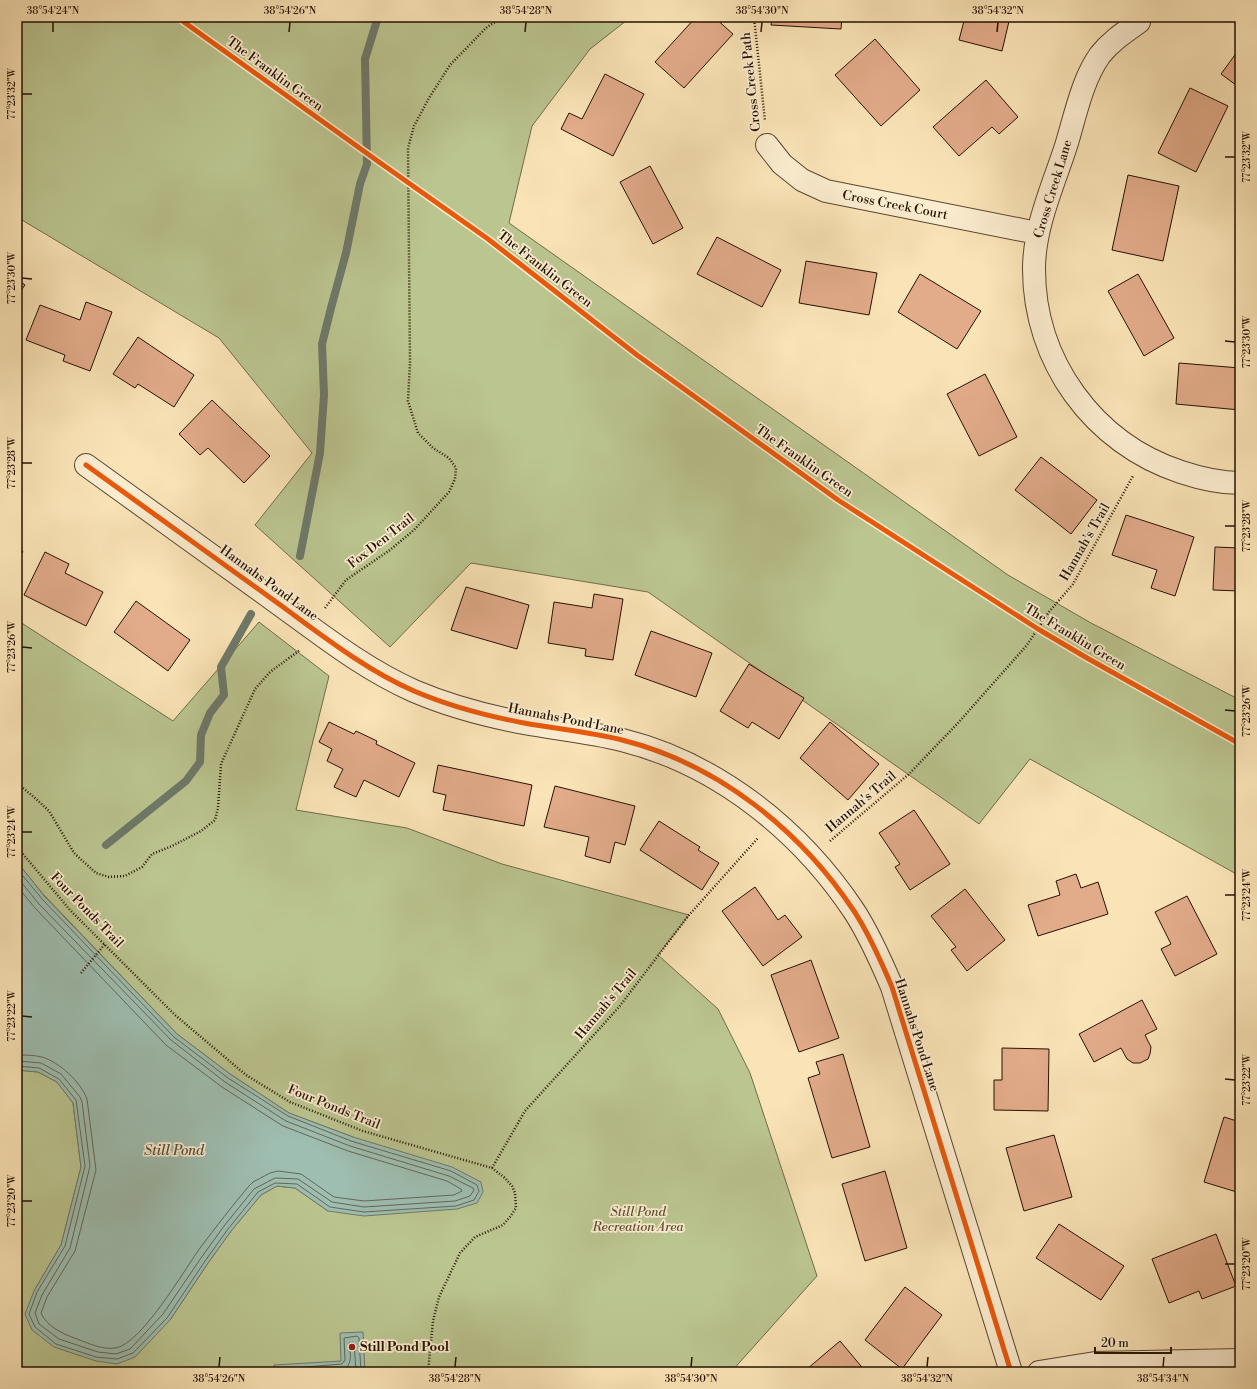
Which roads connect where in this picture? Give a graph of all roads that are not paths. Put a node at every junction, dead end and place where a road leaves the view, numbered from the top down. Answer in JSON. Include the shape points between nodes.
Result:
{"nodes":[{"id":1,"x":1139,"y":22,"type":"dead end"},
{"id":2,"x":767,"y":146,"type":"road end"},
{"id":3,"x":1037,"y":233,"type":"junction"},
{"id":4,"x":86,"y":465,"type":"dead end"},
{"id":5,"x":1240,"y":483,"type":"edge"},
{"id":6,"x":1240,"y":1360,"type":"edge"},
{"id":7,"x":1011,"y":1372,"type":"edge"},
{"id":8,"x":1039,"y":1372,"type":"edge"}],
"edges":[{"from":1,"to":3,"type":"street","name":"Cross Creek Lane","via":[[1118,36],[1100,55],[1087,79]]},
{"from":2,"to":3,"type":"street","name":"Cross Creek Court","via":[[782,164],[802,180],[826,191]]},
{"from":3,"to":5,"type":"street","name":"Cross Creek Lane","via":[[1034,269],[1037,304],[1046,339],[1061,373],[1078,400],[1101,425],[1129,447],[1162,466],[1198,478]]},
{"from":4,"to":7,"type":"street","name":"Hannahs Pond Lane","via":[[370,668],[414,690],[470,711],[523,723],[576,730],[624,741],[671,757],[715,778],[755,805],[792,836],[826,872],[855,912],[892,986]]},
{"from":6,"to":8,"type":"street","via":[[1095,1363]]}]}
